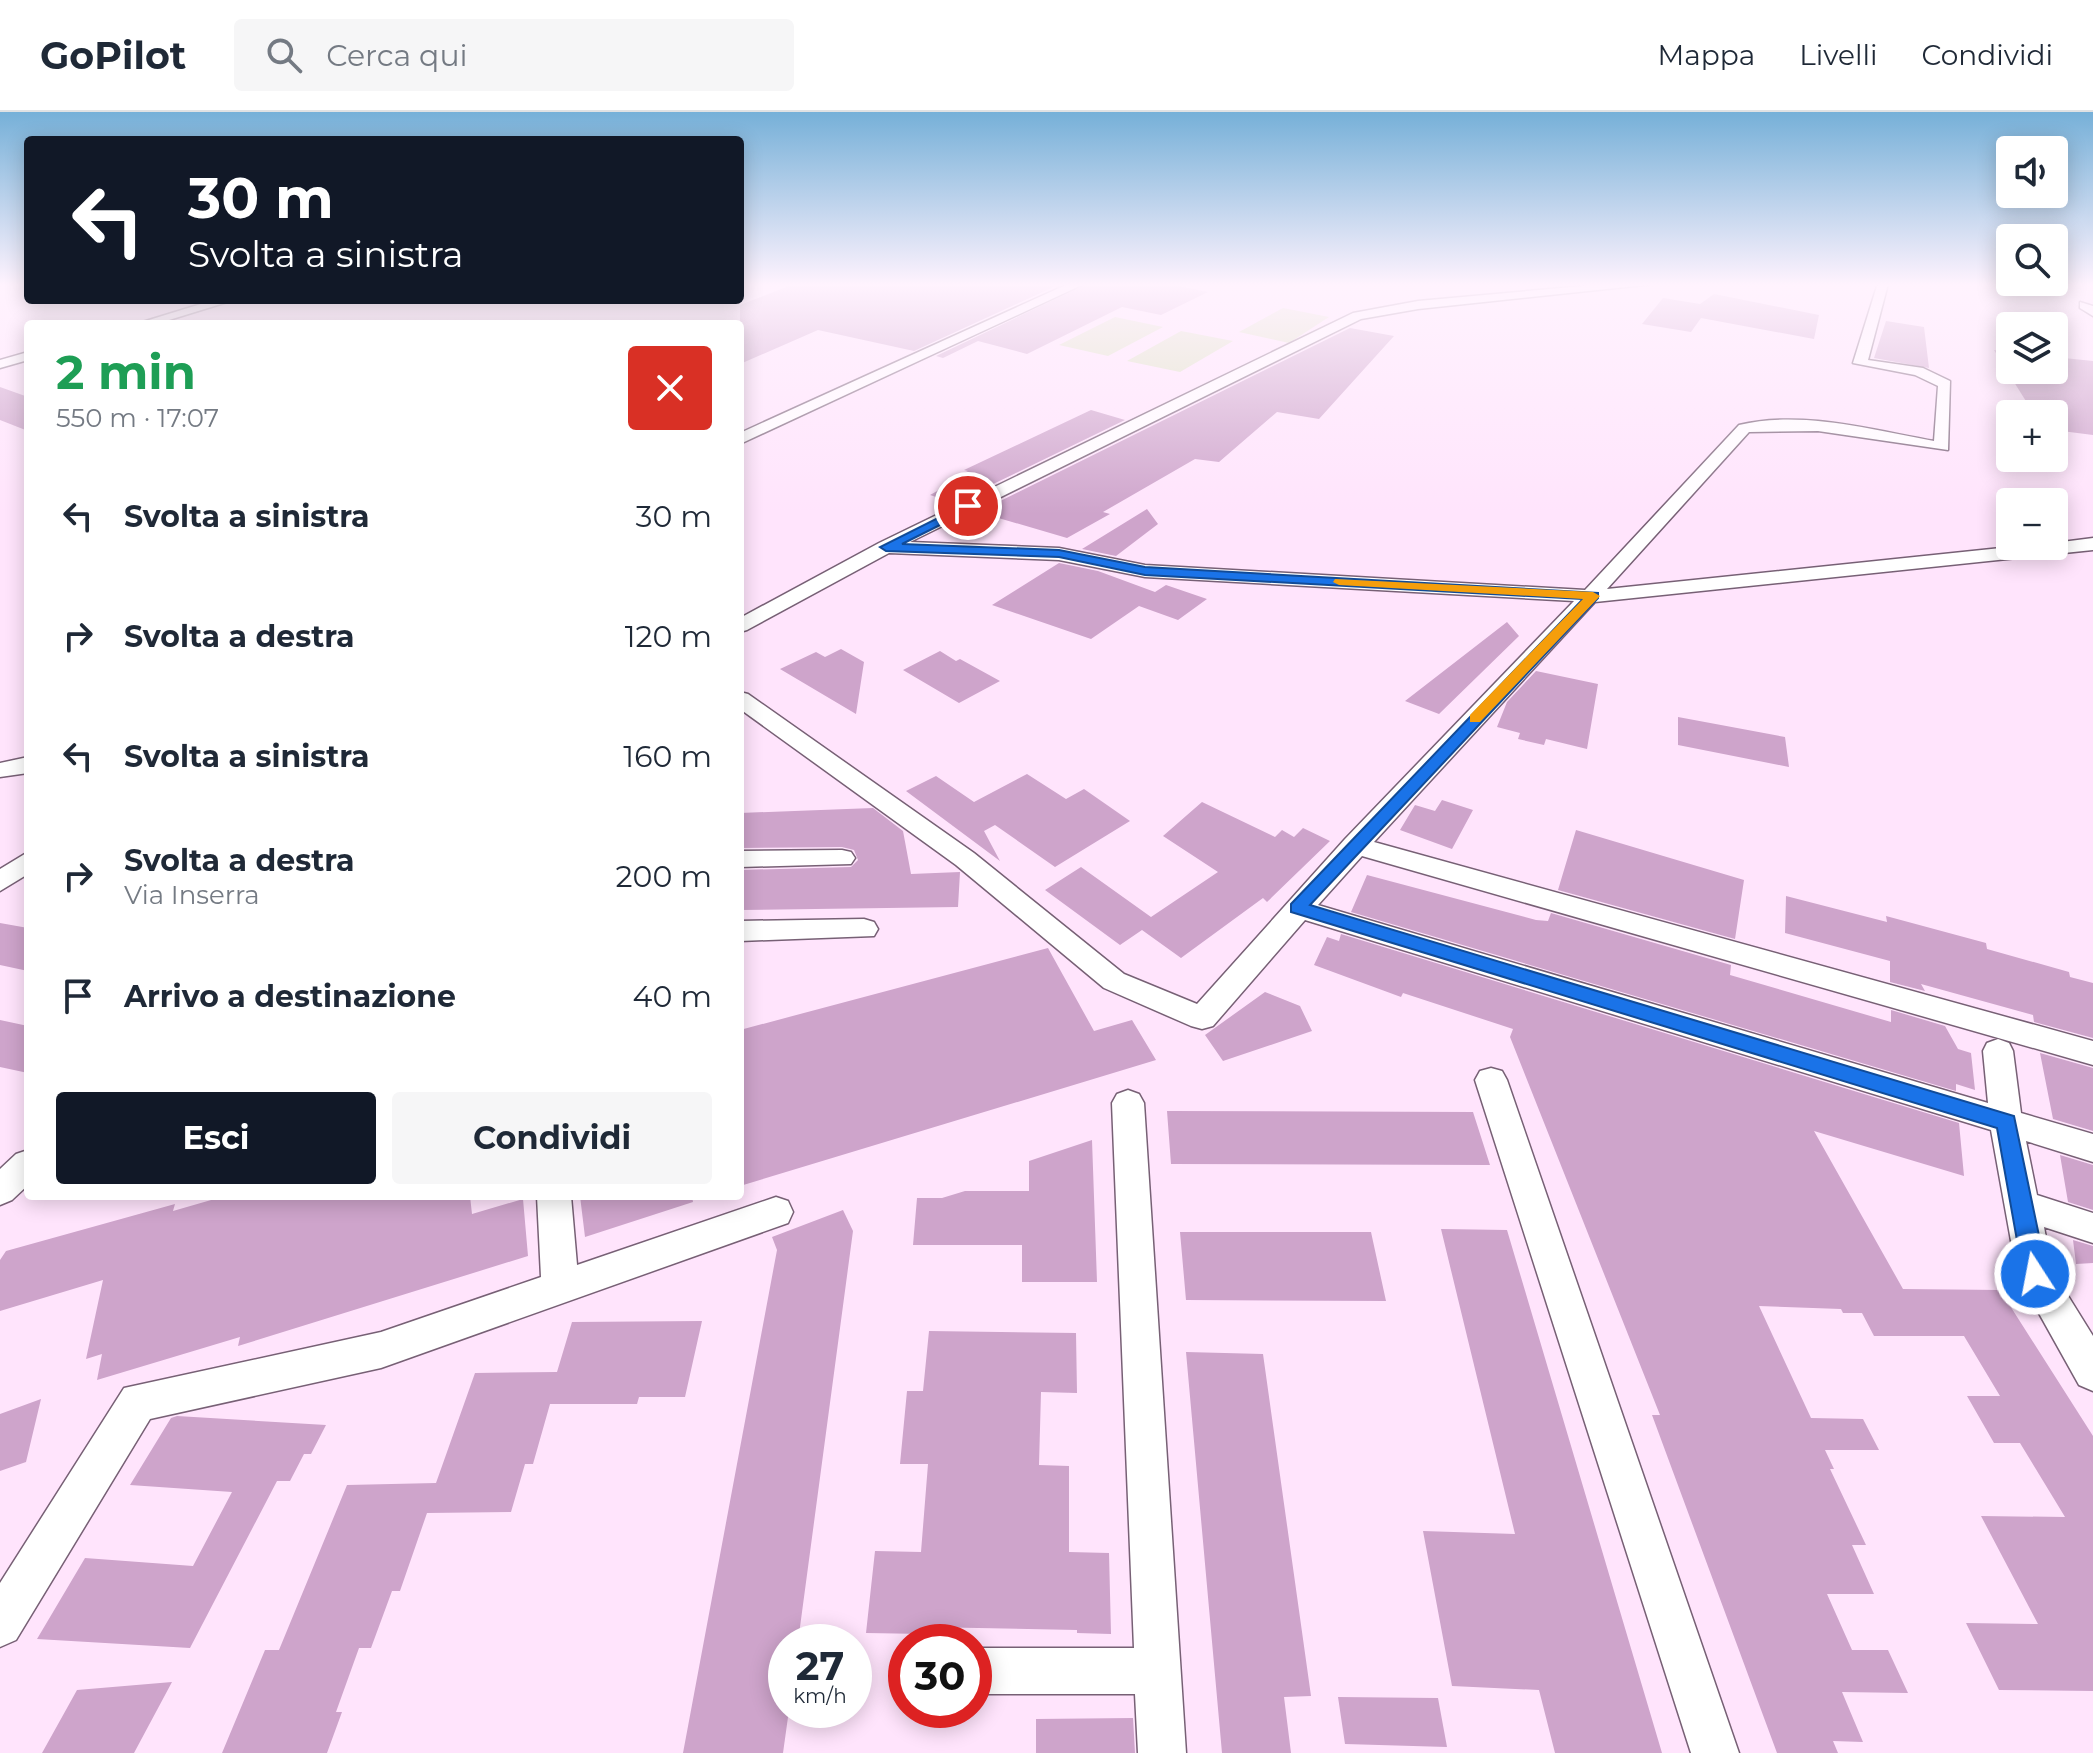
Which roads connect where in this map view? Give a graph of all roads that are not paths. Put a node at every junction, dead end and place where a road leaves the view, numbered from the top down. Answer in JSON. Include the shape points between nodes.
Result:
{"nodes":[{"id":1,"x":911,"y":361,"type":"edge"},
{"id":2,"x":1266,"y":361,"type":"edge"},
{"id":3,"x":1861,"y":361,"type":"edge"},
{"id":4,"x":744,"y":437,"type":"edge"},
{"id":5,"x":2093,"y":544,"type":"edge"},
{"id":6,"x":886,"y":547,"type":"junction"},
{"id":7,"x":1593,"y":596,"type":"junction"},
{"id":8,"x":744,"y":624,"type":"edge"},
{"id":9,"x":744,"y":702,"type":"edge"},
{"id":10,"x":1354,"y":845,"type":"junction"},
{"id":11,"x":842,"y":858,"type":"dead end"},
{"id":12,"x":744,"y":859,"type":"edge"},
{"id":13,"x":24,"y":864,"type":"edge"},
{"id":14,"x":0,"y":882,"type":"edge"},
{"id":15,"x":1297,"y":908,"type":"junction"},
{"id":16,"x":864,"y":929,"type":"dead end"},
{"id":17,"x":744,"y":931,"type":"edge"},
{"id":18,"x":1998,"y":1051,"type":"dead end"},
{"id":19,"x":2093,"y":1053,"type":"edge"},
{"id":20,"x":1491,"y":1080,"type":"dead end"},
{"id":21,"x":1128,"y":1103,"type":"dead end"},
{"id":22,"x":2006,"y":1123,"type":"junction"},
{"id":23,"x":2093,"y":1148,"type":"edge"},
{"id":24,"x":24,"y":1168,"type":"edge"},
{"id":25,"x":0,"y":1190,"type":"edge"},
{"id":26,"x":554,"y":1200,"type":"edge"},
{"id":27,"x":2022,"y":1205,"type":"junction"},
{"id":28,"x":776,"y":1212,"type":"dead end"},
{"id":29,"x":2093,"y":1228,"type":"edge"},
{"id":30,"x":560,"y":1287,"type":"junction"},
{"id":31,"x":2093,"y":1372,"type":"edge"},
{"id":32,"x":0,"y":1624,"type":"edge"},
{"id":33,"x":992,"y":1671,"type":"edge"},
{"id":34,"x":1158,"y":1671,"type":"junction"},
{"id":35,"x":1162,"y":1753,"type":"edge"},
{"id":36,"x":1715,"y":1753,"type":"edge"}],
"edges":[{"from":1,"to":4,"type":"street"},
{"from":2,"to":6,"type":"street"},
{"from":3,"to":7,"type":"street","via":[[1918,371],[1945,384],[1942,447],[1773,423],[1744,428]]},
{"from":5,"to":7,"type":"street"},
{"from":6,"to":7,"type":"street","via":[[1059,554],[1145,571]]},
{"from":6,"to":8,"type":"street"},
{"from":7,"to":10,"type":"street"},
{"from":9,"to":15,"type":"street","via":[[965,859],[1114,981],[1202,1018]]},
{"from":10,"to":15,"type":"street"},
{"from":10,"to":19,"type":"street"},
{"from":11,"to":12,"type":"street"},
{"from":13,"to":14,"type":"street"},
{"from":15,"to":22,"type":"street"},
{"from":16,"to":17,"type":"street"},
{"from":18,"to":22,"type":"street"},
{"from":20,"to":36,"type":"street"},
{"from":21,"to":34,"type":"street"},
{"from":22,"to":23,"type":"street"},
{"from":22,"to":27,"type":"street"},
{"from":24,"to":25,"type":"street"},
{"from":26,"to":30,"type":"street"},
{"from":27,"to":29,"type":"street"},
{"from":27,"to":31,"type":"street","via":[[2035,1274]]},
{"from":28,"to":30,"type":"street"},
{"from":30,"to":32,"type":"street","via":[[381,1350],[138,1402]]},
{"from":33,"to":34,"type":"street"},
{"from":34,"to":35,"type":"street"}]}
